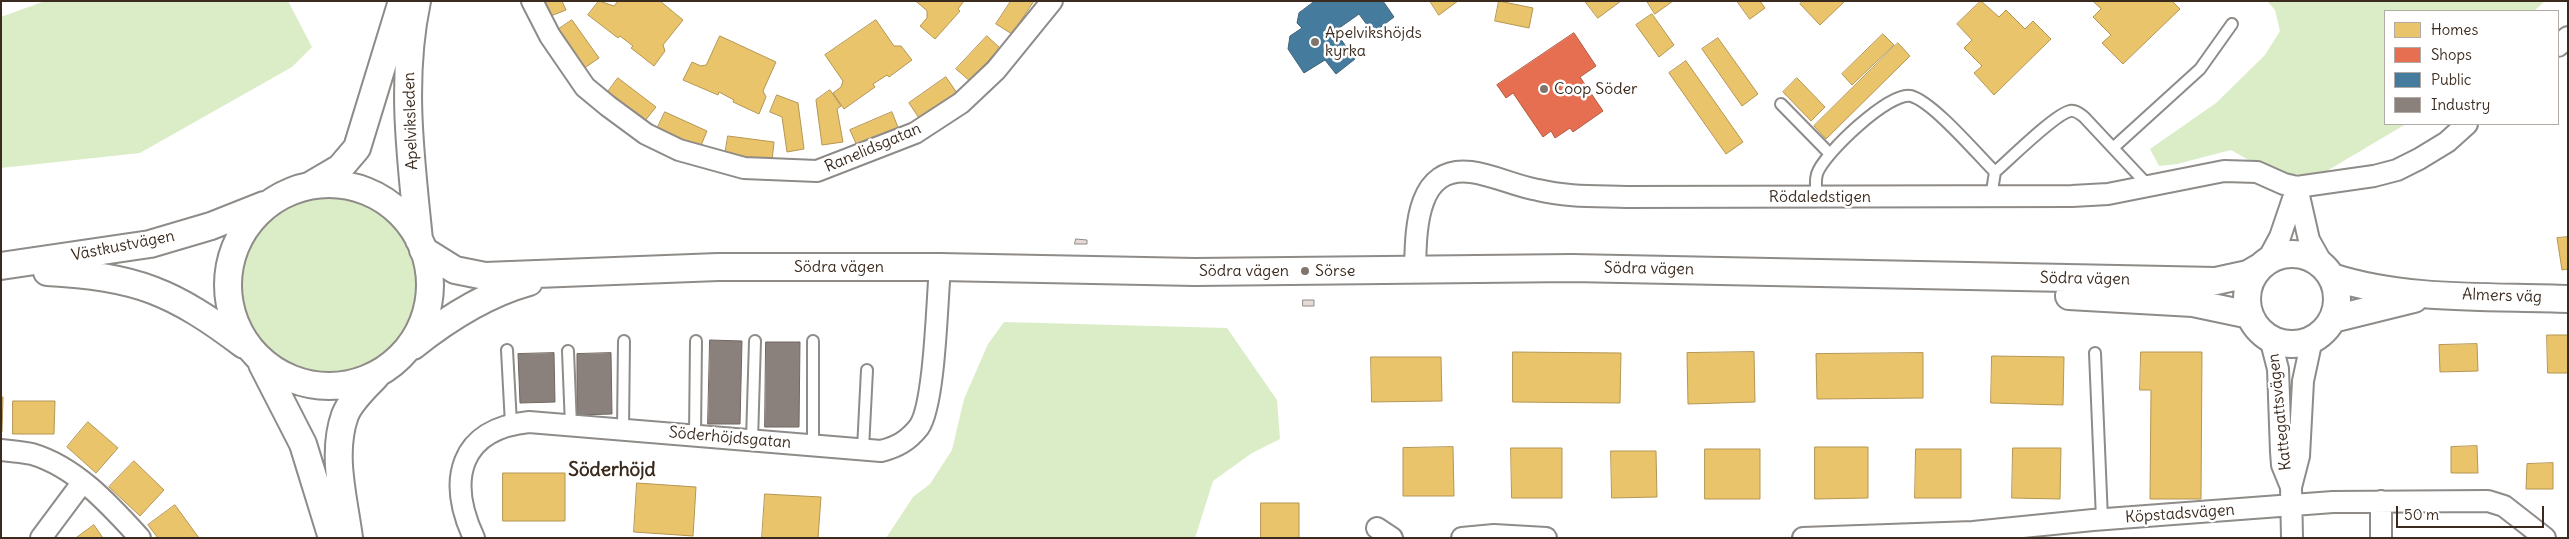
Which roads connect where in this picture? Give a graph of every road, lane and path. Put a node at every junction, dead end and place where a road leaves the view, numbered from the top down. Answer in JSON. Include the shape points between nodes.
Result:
{"nodes":[{"id":1,"x":402,"y":1,"type":"edge"},
{"id":2,"x":417,"y":1,"type":"edge"},
{"id":3,"x":532,"y":1,"type":"edge"},
{"id":4,"x":1052,"y":1,"type":"edge"},
{"id":5,"x":2232,"y":24,"type":"dead end"},
{"id":6,"x":1781,"y":104,"type":"dead end"},
{"id":7,"x":2466,"y":125,"type":"edge"},
{"id":8,"x":2113,"y":148,"type":"junction"},
{"id":9,"x":1830,"y":154,"type":"junction"},
{"id":10,"x":1995,"y":172,"type":"junction"},
{"id":11,"x":309,"y":186,"type":"junction"},
{"id":12,"x":2297,"y":187,"type":"junction"},
{"id":13,"x":2146,"y":188,"type":"junction"},
{"id":14,"x":1817,"y":197,"type":"junction"},
{"id":15,"x":1991,"y":197,"type":"junction"},
{"id":16,"x":270,"y":203,"type":"junction"},
{"id":17,"x":421,"y":245,"type":"junction"},
{"id":18,"x":2263,"y":264,"type":"junction"},
{"id":19,"x":940,"y":267,"type":"junction"},
{"id":20,"x":1,"y":268,"type":"edge"},
{"id":21,"x":581,"y":270,"type":"junction"},
{"id":22,"x":1415,"y":270,"type":"junction"},
{"id":23,"x":2327,"y":271,"type":"junction"},
{"id":24,"x":1908,"y":276,"type":"junction"},
{"id":25,"x":2436,"y":294,"type":"junction"},
{"id":26,"x":2568,"y":298,"type":"edge"},
{"id":27,"x":2250,"y":315,"type":"junction"},
{"id":28,"x":2333,"y":319,"type":"junction"},
{"id":29,"x":2270,"y":338,"type":"junction"},
{"id":30,"x":2312,"y":339,"type":"junction"},
{"id":31,"x":755,"y":340,"type":"dead end"},
{"id":32,"x":624,"y":341,"type":"dead end"},
{"id":33,"x":696,"y":341,"type":"dead end"},
{"id":34,"x":814,"y":341,"type":"dead end"},
{"id":35,"x":506,"y":350,"type":"dead end"},
{"id":36,"x":568,"y":351,"type":"dead end"},
{"id":37,"x":2095,"y":353,"type":"dead end"},
{"id":38,"x":256,"y":355,"type":"junction"},
{"id":39,"x":391,"y":363,"type":"junction"},
{"id":40,"x":867,"y":370,"type":"dead end"},
{"id":41,"x":511,"y":424,"type":"junction"},
{"id":42,"x":571,"y":426,"type":"junction"},
{"id":43,"x":623,"y":429,"type":"junction"},
{"id":44,"x":695,"y":435,"type":"junction"},
{"id":45,"x":752,"y":440,"type":"junction"},
{"id":46,"x":813,"y":445,"type":"junction"},
{"id":47,"x":863,"y":449,"type":"junction"},
{"id":48,"x":1,"y":450,"type":"edge"},
{"id":49,"x":82,"y":483,"type":"junction"},
{"id":50,"x":2292,"y":496,"type":"junction"},
{"id":51,"x":2381,"y":502,"type":"junction"},
{"id":52,"x":2102,"y":520,"type":"junction"},
{"id":53,"x":1494,"y":536,"type":"edge"},
{"id":54,"x":41,"y":538,"type":"edge"},
{"id":55,"x":140,"y":538,"type":"edge"},
{"id":56,"x":332,"y":538,"type":"edge"},
{"id":57,"x":349,"y":538,"type":"edge"},
{"id":58,"x":474,"y":538,"type":"edge"},
{"id":59,"x":1462,"y":538,"type":"edge"},
{"id":60,"x":1546,"y":538,"type":"edge"},
{"id":61,"x":1804,"y":538,"type":"edge"},
{"id":62,"x":2292,"y":538,"type":"edge"},
{"id":63,"x":2381,"y":538,"type":"edge"},
{"id":64,"x":2545,"y":538,"type":"edge"}],
"edges":[{"from":1,"to":11,"type":"street","name":"Apelviksleden","via":[[357,148],[340,168]]},
{"from":2,"to":17,"type":"street","name":"Apelviksleden","via":[[411,35],[407,105]]},
{"from":3,"to":4,"type":"street","name":"Ranelidsgatan","via":[[550,36],[585,87],[646,134],[679,150],[744,168],[817,171],[915,133],[960,102],[996,70]]},
{"from":5,"to":8,"type":"lane","via":[[2200,69]]},
{"from":6,"to":9,"type":"lane"},
{"from":7,"to":12,"type":"street","via":[[2446,142],[2397,170]]},
{"from":8,"to":10,"type":"lane","via":[[2084,117],[2069,111],[2054,120]]},
{"from":8,"to":13,"type":"lane","via":[[2143,180]]},
{"from":9,"to":10,"type":"lane","via":[[1882,106],[1898,97],[1911,96],[1928,106]]},
{"from":9,"to":14,"type":"lane","via":[[1818,173]]},
{"from":10,"to":15,"type":"lane"},
{"from":11,"to":16,"type":"street"},
{"from":11,"to":17,"type":"street","via":[[338,184],[377,196],[409,223]]},
{"from":12,"to":13,"type":"street","name":"Rödaledstigen","via":[[2257,172],[2241,170],[2217,172]]},
{"from":12,"to":18,"type":"street","via":[[2277,245]]},
{"from":12,"to":23,"type":"street","via":[[2309,240]]},
{"from":13,"to":15,"type":"street","name":"Rödaledstigen","via":[[2108,194]]},
{"from":14,"to":15,"type":"street","name":"Rödaledstigen"},
{"from":14,"to":22,"type":"street","name":"Rödaledstigen","via":[[1575,195],[1539,191],[1472,172],[1460,172],[1443,177],[1424,196],[1416,233]]},
{"from":16,"to":20,"type":"street","name":"Västkustvägen","via":[[211,226],[150,244]]},
{"from":16,"to":38,"type":"street","via":[[258,212],[240,236],[228,278],[234,321]]},
{"from":17,"to":21,"type":"street","name":"Södra vägen","via":[[450,267],[469,274],[485,276]]},
{"from":17,"to":39,"type":"street","via":[[429,275],[427,306],[416,335]]},
{"from":18,"to":23,"type":"street","via":[[2283,255],[2300,254]]},
{"from":18,"to":24,"type":"street","name":"Södra vägen","via":[[2248,274],[2216,281]]},
{"from":18,"to":27,"type":"street","via":[[2248,290]]},
{"from":19,"to":21,"type":"street","name":"Södra vägen"},
{"from":19,"to":22,"type":"street","name":"Södra vägen","via":[[1195,272]]},
{"from":19,"to":47,"type":"street","name":"Söderhöjdsgatan","via":[[930,382],[920,425],[903,444],[881,451]]},
{"from":20,"to":38,"type":"street","name":"Västkustvägen","via":[[81,273],[134,282],[186,305]]},
{"from":21,"to":39,"type":"street","name":"Södra vägen","via":[[512,287],[488,297],[458,314]]},
{"from":22,"to":24,"type":"street","name":"Södra vägen","via":[[1707,270]]},
{"from":23,"to":25,"type":"street","name":"Almers väg","via":[[2374,287]]},
{"from":23,"to":28,"type":"street","via":[[2337,293]]},
{"from":24,"to":27,"type":"street","name":"Södra vägen","via":[[2014,294],[2193,304]]},
{"from":25,"to":26,"type":"street","name":"Almers väg"},
{"from":25,"to":28,"type":"street","name":"Almers väg"},
{"from":27,"to":29,"type":"street","via":[[2256,326]]},
{"from":28,"to":30,"type":"street"},
{"from":29,"to":30,"type":"street","via":[[2291,344]]},
{"from":29,"to":50,"type":"street","name":"Kattegattsvägen","via":[[2278,369],[2282,465]]},
{"from":30,"to":50,"type":"street","name":"Kattegattsvägen","via":[[2303,381],[2299,456]]},
{"from":31,"to":45,"type":"lane"},
{"from":32,"to":43,"type":"lane"},
{"from":33,"to":44,"type":"lane"},
{"from":34,"to":46,"type":"lane"},
{"from":35,"to":41,"type":"lane"},
{"from":36,"to":42,"type":"lane"},
{"from":37,"to":52,"type":"lane"},
{"from":38,"to":39,"type":"street","via":[[292,379],[318,386],[352,383]]},
{"from":38,"to":56,"type":"street","name":"Västkustvägen","via":[[296,426]]},
{"from":39,"to":57,"type":"street","via":[[353,402],[345,415],[339,443]]},
{"from":40,"to":47,"type":"lane"},
{"from":41,"to":42,"type":"street","name":"Söderhöjdsgatan","via":[[529,422]]},
{"from":41,"to":58,"type":"street","name":"Söderhöjdsgatan","via":[[494,429],[469,450],[460,481],[465,519]]},
{"from":42,"to":43,"type":"street","name":"Söderhöjdsgatan"},
{"from":43,"to":44,"type":"street","name":"Söderhöjdsgatan"},
{"from":44,"to":45,"type":"street","name":"Söderhöjdsgatan"},
{"from":45,"to":46,"type":"street","name":"Söderhöjdsgatan"},
{"from":46,"to":47,"type":"street","name":"Söderhöjdsgatan"},
{"from":48,"to":49,"type":"street","via":[[32,454],[68,471]]},
{"from":49,"to":54,"type":"street"},
{"from":49,"to":55,"type":"street","via":[[110,506]]},
{"from":50,"to":51,"type":"street","name":"Köpstadsvägen"},
{"from":50,"to":52,"type":"street","name":"Köpstadsvägen"},
{"from":50,"to":62,"type":"street","name":"Kattegattsvägen"},
{"from":51,"to":63,"type":"street"},
{"from":51,"to":64,"type":"street","name":"Köpstadsvägen","via":[[2496,502],[2514,512]]},
{"from":52,"to":61,"type":"street","name":"Köpstadsvägen","via":[[1973,532]]},
{"from":53,"to":59,"type":"street"},
{"from":53,"to":60,"type":"street"}]}
